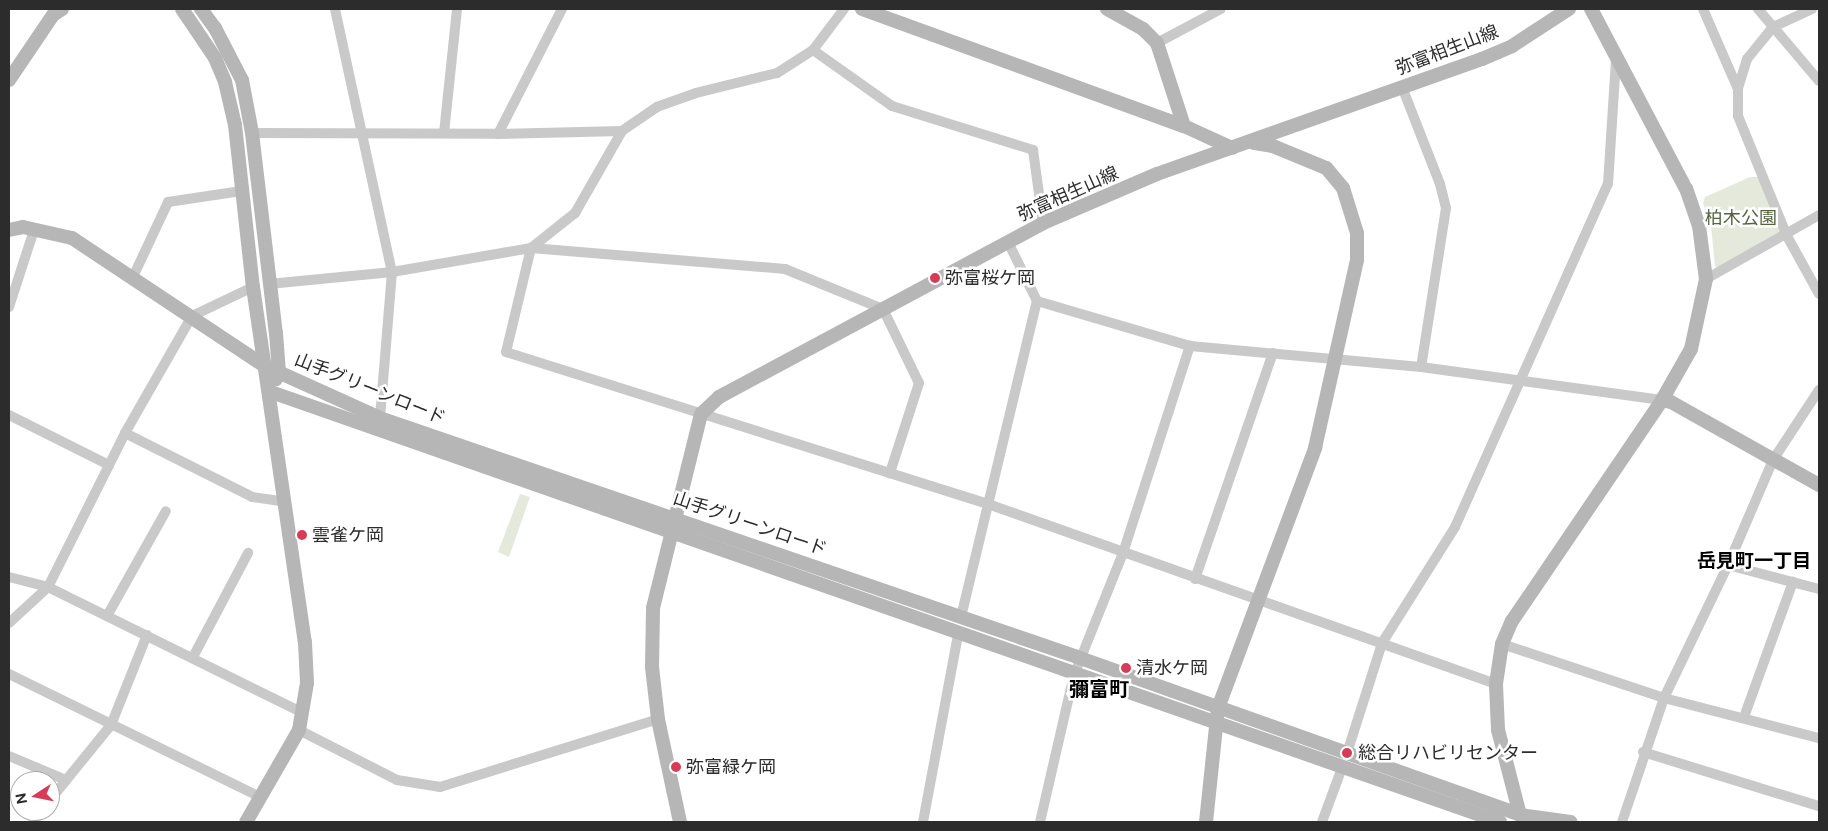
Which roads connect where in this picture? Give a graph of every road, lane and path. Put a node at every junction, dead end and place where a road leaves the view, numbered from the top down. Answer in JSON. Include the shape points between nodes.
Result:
{"nodes":[{"id":1,"x":62,"y":9,"type":"edge"},
{"id":2,"x":182,"y":9,"type":"edge"},
{"id":3,"x":201,"y":9,"type":"edge"},
{"id":4,"x":335,"y":9,"type":"edge"},
{"id":5,"x":456,"y":9,"type":"edge"},
{"id":6,"x":562,"y":9,"type":"edge"},
{"id":7,"x":844,"y":9,"type":"edge"},
{"id":8,"x":862,"y":9,"type":"edge"},
{"id":9,"x":1107,"y":9,"type":"edge"},
{"id":10,"x":1221,"y":9,"type":"edge"},
{"id":11,"x":1569,"y":9,"type":"edge"},
{"id":12,"x":1591,"y":9,"type":"edge"},
{"id":13,"x":1703,"y":9,"type":"edge"},
{"id":14,"x":1758,"y":9,"type":"edge"},
{"id":15,"x":1812,"y":9,"type":"edge"},
{"id":16,"x":1773,"y":27,"type":"junction"},
{"id":17,"x":1157,"y":43,"type":"junction"},
{"id":18,"x":812,"y":50,"type":"junction"},
{"id":19,"x":1616,"y":60,"type":"junction"},
{"id":20,"x":9,"y":80,"type":"edge"},
{"id":21,"x":1819,"y":81,"type":"edge"},
{"id":22,"x":1402,"y":87,"type":"junction"},
{"id":23,"x":1738,"y":89,"type":"junction"},
{"id":24,"x":1184,"y":126,"type":"junction"},
{"id":25,"x":622,"y":131,"type":"junction"},
{"id":26,"x":362,"y":132,"type":"junction"},
{"id":27,"x":252,"y":133,"type":"junction"},
{"id":28,"x":444,"y":133,"type":"junction"},
{"id":29,"x":498,"y":134,"type":"junction"},
{"id":30,"x":1252,"y":143,"type":"junction"},
{"id":31,"x":1232,"y":148,"type":"junction"},
{"id":32,"x":241,"y":191,"type":"junction"},
{"id":33,"x":1819,"y":215,"type":"edge"},
{"id":34,"x":1043,"y":223,"type":"junction"},
{"id":35,"x":9,"y":230,"type":"edge"},
{"id":36,"x":34,"y":230,"type":"junction"},
{"id":37,"x":1787,"y":236,"type":"junction"},
{"id":38,"x":1008,"y":242,"type":"junction"},
{"id":39,"x":530,"y":248,"type":"junction"},
{"id":40,"x":392,"y":272,"type":"junction"},
{"id":41,"x":132,"y":279,"type":"junction"},
{"id":42,"x":1706,"y":279,"type":"junction"},
{"id":43,"x":269,"y":284,"type":"junction"},
{"id":44,"x":253,"y":287,"type":"junction"},
{"id":45,"x":1819,"y":294,"type":"edge"},
{"id":46,"x":1036,"y":302,"type":"junction"},
{"id":47,"x":9,"y":307,"type":"edge"},
{"id":48,"x":882,"y":309,"type":"junction"},
{"id":49,"x":192,"y":316,"type":"junction"},
{"id":50,"x":1190,"y":346,"type":"junction"},
{"id":51,"x":1273,"y":353,"type":"junction"},
{"id":52,"x":1334,"y":361,"type":"junction"},
{"id":53,"x":265,"y":366,"type":"junction"},
{"id":54,"x":1421,"y":367,"type":"junction"},
{"id":55,"x":279,"y":373,"type":"junction"},
{"id":56,"x":1519,"y":382,"type":"junction"},
{"id":57,"x":1819,"y":390,"type":"edge"},
{"id":58,"x":271,"y":392,"type":"junction"},
{"id":59,"x":1662,"y":400,"type":"junction"},
{"id":60,"x":701,"y":414,"type":"junction"},
{"id":61,"x":9,"y":415,"type":"edge"},
{"id":62,"x":380,"y":418,"type":"junction"},
{"id":63,"x":125,"y":433,"type":"junction"},
{"id":64,"x":1773,"y":460,"type":"junction"},
{"id":65,"x":109,"y":465,"type":"junction"},
{"id":66,"x":890,"y":473,"type":"junction"},
{"id":67,"x":1819,"y":486,"type":"edge"},
{"id":68,"x":286,"y":502,"type":"junction"},
{"id":69,"x":988,"y":504,"type":"junction"},
{"id":70,"x":166,"y":511,"type":"dead end"},
{"id":71,"x":676,"y":518,"type":"junction"},
{"id":72,"x":673,"y":534,"type":"junction"},
{"id":73,"x":248,"y":553,"type":"dead end"},
{"id":74,"x":1123,"y":553,"type":"junction"},
{"id":75,"x":1728,"y":565,"type":"junction"},
{"id":76,"x":9,"y":577,"type":"edge"},
{"id":77,"x":1195,"y":579,"type":"junction"},
{"id":78,"x":1793,"y":582,"type":"junction"},
{"id":79,"x":48,"y":587,"type":"junction"},
{"id":80,"x":1819,"y":589,"type":"edge"},
{"id":81,"x":1258,"y":602,"type":"junction"},
{"id":82,"x":108,"y":616,"type":"junction"},
{"id":83,"x":961,"y":617,"type":"junction"},
{"id":84,"x":9,"y":623,"type":"edge"},
{"id":85,"x":147,"y":635,"type":"junction"},
{"id":86,"x":958,"y":635,"type":"junction"},
{"id":87,"x":1382,"y":643,"type":"junction"},
{"id":88,"x":1502,"y":644,"type":"junction"},
{"id":89,"x":194,"y":657,"type":"junction"},
{"id":90,"x":1080,"y":658,"type":"junction"},
{"id":91,"x":9,"y":674,"type":"edge"},
{"id":92,"x":1074,"y":674,"type":"junction"},
{"id":93,"x":1496,"y":684,"type":"junction"},
{"id":94,"x":1664,"y":698,"type":"junction"},
{"id":95,"x":1218,"y":708,"type":"junction"},
{"id":96,"x":303,"y":713,"type":"junction"},
{"id":97,"x":1744,"y":718,"type":"junction"},
{"id":98,"x":658,"y":719,"type":"junction"},
{"id":99,"x":1215,"y":724,"type":"junction"},
{"id":100,"x":111,"y":725,"type":"junction"},
{"id":101,"x":299,"y":730,"type":"junction"},
{"id":102,"x":1819,"y":738,"type":"edge"},
{"id":103,"x":1643,"y":752,"type":"junction"},
{"id":104,"x":1347,"y":754,"type":"junction"},
{"id":105,"x":9,"y":756,"type":"edge"},
{"id":106,"x":1342,"y":768,"type":"junction"},
{"id":107,"x":66,"y":780,"type":"junction"},
{"id":108,"x":60,"y":788,"type":"edge"},
{"id":109,"x":260,"y":797,"type":"junction"},
{"id":110,"x":1819,"y":806,"type":"edge"},
{"id":111,"x":1524,"y":819,"type":"edge"},
{"id":112,"x":246,"y":822,"type":"edge"},
{"id":113,"x":680,"y":822,"type":"edge"},
{"id":114,"x":923,"y":822,"type":"edge"},
{"id":115,"x":1040,"y":822,"type":"edge"},
{"id":116,"x":1206,"y":822,"type":"edge"},
{"id":117,"x":1322,"y":822,"type":"edge"},
{"id":118,"x":1500,"y":822,"type":"edge"},
{"id":119,"x":1571,"y":822,"type":"edge"},
{"id":120,"x":1622,"y":822,"type":"edge"}],
"edges":[{"from":1,"to":20,"type":"street","via":[[53,15]]},
{"from":2,"to":32,"type":"street","name":"山手グリーンロード","via":[[216,58],[225,82],[235,125]]},
{"from":3,"to":27,"type":"street","name":"山手グリーンロード","via":[[215,28],[242,80]]},
{"from":4,"to":26,"type":"street"},
{"from":5,"to":28,"type":"street"},
{"from":6,"to":29,"type":"street"},
{"from":7,"to":18,"type":"street"},
{"from":8,"to":24,"type":"street"},
{"from":9,"to":17,"type":"street","via":[[1143,29]]},
{"from":10,"to":17,"type":"street"},
{"from":11,"to":22,"type":"street","name":"弥富相生山線","via":[[1512,46]]},
{"from":12,"to":19,"type":"street"},
{"from":13,"to":23,"type":"street"},
{"from":14,"to":16,"type":"street"},
{"from":15,"to":16,"type":"street"},
{"from":16,"to":21,"type":"street"},
{"from":16,"to":23,"type":"street","via":[[1747,59]]},
{"from":17,"to":24,"type":"street"},
{"from":18,"to":25,"type":"street","via":[[777,73],[696,93],[657,107]]},
{"from":18,"to":34,"type":"street","via":[[892,106],[1033,150]]},
{"from":19,"to":42,"type":"street","via":[[1686,188],[1699,226]]},
{"from":19,"to":56,"type":"street","via":[[1608,184]]},
{"from":22,"to":30,"type":"street","name":"弥富相生山線"},
{"from":22,"to":54,"type":"street","via":[[1440,184],[1446,208]]},
{"from":23,"to":37,"type":"street","via":[[1738,116]]},
{"from":24,"to":31,"type":"street"},
{"from":25,"to":29,"type":"street"},
{"from":25,"to":39,"type":"street","via":[[575,213]]},
{"from":26,"to":27,"type":"street"},
{"from":26,"to":28,"type":"street"},
{"from":26,"to":40,"type":"street"},
{"from":27,"to":43,"type":"street","name":"山手グリーンロード"},
{"from":28,"to":29,"type":"street"},
{"from":30,"to":31,"type":"street","name":"弥富相生山線"},
{"from":30,"to":52,"type":"street","via":[[1272,146],[1326,168],[1344,188],[1357,233],[1357,260]]},
{"from":31,"to":34,"type":"street","name":"弥富相生山線","via":[[1157,174]]},
{"from":32,"to":41,"type":"street","via":[[168,202]]},
{"from":32,"to":44,"type":"street","name":"山手グリーンロード"},
{"from":33,"to":37,"type":"street"},
{"from":34,"to":38,"type":"street","name":"弥富相生山線"},
{"from":35,"to":36,"type":"street","via":[[23,227]]},
{"from":36,"to":41,"type":"street","via":[[72,238]]},
{"from":36,"to":47,"type":"street"},
{"from":37,"to":42,"type":"street"},
{"from":37,"to":45,"type":"street"},
{"from":38,"to":46,"type":"street"},
{"from":38,"to":48,"type":"street","name":"弥富相生山線"},
{"from":39,"to":40,"type":"street"},
{"from":39,"to":48,"type":"street","via":[[785,269]]},
{"from":39,"to":60,"type":"street","via":[[506,352]]},
{"from":40,"to":43,"type":"street"},
{"from":40,"to":62,"type":"street"},
{"from":41,"to":49,"type":"street"},
{"from":42,"to":59,"type":"street","via":[[1690,350]]},
{"from":43,"to":55,"type":"street","name":"山手グリーンロード"},
{"from":44,"to":49,"type":"street"},
{"from":44,"to":53,"type":"street","name":"山手グリーンロード"},
{"from":46,"to":50,"type":"street"},
{"from":46,"to":69,"type":"street"},
{"from":48,"to":60,"type":"street","name":"弥富相生山線","via":[[719,397]]},
{"from":48,"to":66,"type":"street","via":[[919,383]]},
{"from":49,"to":53,"type":"street"},
{"from":49,"to":63,"type":"street"},
{"from":50,"to":51,"type":"street"},
{"from":50,"to":74,"type":"street"},
{"from":51,"to":52,"type":"street"},
{"from":51,"to":77,"type":"street"},
{"from":52,"to":54,"type":"street"},
{"from":52,"to":81,"type":"street","via":[[1315,448]]},
{"from":53,"to":55,"type":"street"},
{"from":53,"to":58,"type":"street","name":"山手グリーンロード"},
{"from":54,"to":56,"type":"street"},
{"from":55,"to":58,"type":"street"},
{"from":55,"to":62,"type":"street","name":"山手グリーンロード"},
{"from":56,"to":59,"type":"street"},
{"from":56,"to":87,"type":"street","via":[[1455,527]]},
{"from":57,"to":64,"type":"street"},
{"from":58,"to":68,"type":"street"},
{"from":58,"to":72,"type":"street","name":"山手グリーンロード"},
{"from":59,"to":64,"type":"street","via":[[1671,402]]},
{"from":59,"to":88,"type":"street","via":[[1512,621]]},
{"from":60,"to":66,"type":"street"},
{"from":60,"to":71,"type":"street"},
{"from":61,"to":65,"type":"street"},
{"from":62,"to":71,"type":"street","name":"山手グリーンロード"},
{"from":63,"to":65,"type":"street"},
{"from":63,"to":68,"type":"street","via":[[252,497]]},
{"from":64,"to":67,"type":"street"},
{"from":64,"to":75,"type":"street"},
{"from":65,"to":79,"type":"street"},
{"from":66,"to":69,"type":"street"},
{"from":68,"to":96,"type":"street","via":[[305,642],[307,683]]},
{"from":69,"to":74,"type":"street"},
{"from":69,"to":83,"type":"street"},
{"from":70,"to":82,"type":"street"},
{"from":71,"to":72,"type":"street"},
{"from":71,"to":83,"type":"street","name":"山手グリーンロード"},
{"from":72,"to":86,"type":"street","name":"山手グリーンロード"},
{"from":72,"to":98,"type":"street","via":[[653,608],[652,667]]},
{"from":73,"to":89,"type":"street"},
{"from":74,"to":77,"type":"street"},
{"from":74,"to":90,"type":"street"},
{"from":75,"to":78,"type":"street"},
{"from":75,"to":94,"type":"street"},
{"from":76,"to":79,"type":"street"},
{"from":77,"to":81,"type":"street"},
{"from":78,"to":80,"type":"street"},
{"from":78,"to":97,"type":"street"},
{"from":79,"to":82,"type":"street"},
{"from":79,"to":84,"type":"street"},
{"from":81,"to":87,"type":"street"},
{"from":81,"to":95,"type":"street"},
{"from":82,"to":85,"type":"street"},
{"from":83,"to":90,"type":"street","name":"山手グリーンロード"},
{"from":85,"to":89,"type":"street"},
{"from":85,"to":100,"type":"street"},
{"from":86,"to":92,"type":"street","name":"山手グリーンロード"},
{"from":86,"to":114,"type":"street"},
{"from":87,"to":93,"type":"street"},
{"from":87,"to":104,"type":"street"},
{"from":88,"to":93,"type":"street"},
{"from":88,"to":94,"type":"street"},
{"from":89,"to":96,"type":"street"},
{"from":90,"to":92,"type":"street"},
{"from":90,"to":95,"type":"street","name":"山手グリーンロード"},
{"from":91,"to":100,"type":"street"},
{"from":92,"to":99,"type":"street","name":"山手グリーンロード"},
{"from":92,"to":115,"type":"street"},
{"from":93,"to":111,"type":"street","via":[[1498,730]]},
{"from":94,"to":97,"type":"street"},
{"from":94,"to":103,"type":"street"},
{"from":95,"to":99,"type":"street"},
{"from":95,"to":104,"type":"street","name":"山手グリーンロード"},
{"from":96,"to":101,"type":"street"},
{"from":97,"to":102,"type":"street"},
{"from":98,"to":101,"type":"street","via":[[440,787],[397,780]]},
{"from":98,"to":113,"type":"street"},
{"from":99,"to":106,"type":"street","name":"山手グリーンロード"},
{"from":99,"to":116,"type":"street"},
{"from":100,"to":107,"type":"street"},
{"from":100,"to":109,"type":"street"},
{"from":101,"to":109,"type":"street"},
{"from":103,"to":110,"type":"street"},
{"from":103,"to":120,"type":"street"},
{"from":104,"to":111,"type":"street","name":"山手グリーンロード"},
{"from":105,"to":107,"type":"street"},
{"from":106,"to":117,"type":"street"},
{"from":106,"to":118,"type":"street","name":"山手グリーンロード"},
{"from":107,"to":108,"type":"street"},
{"from":109,"to":112,"type":"street"},
{"from":111,"to":119,"type":"street","name":"山手グリーンロード"}]}
